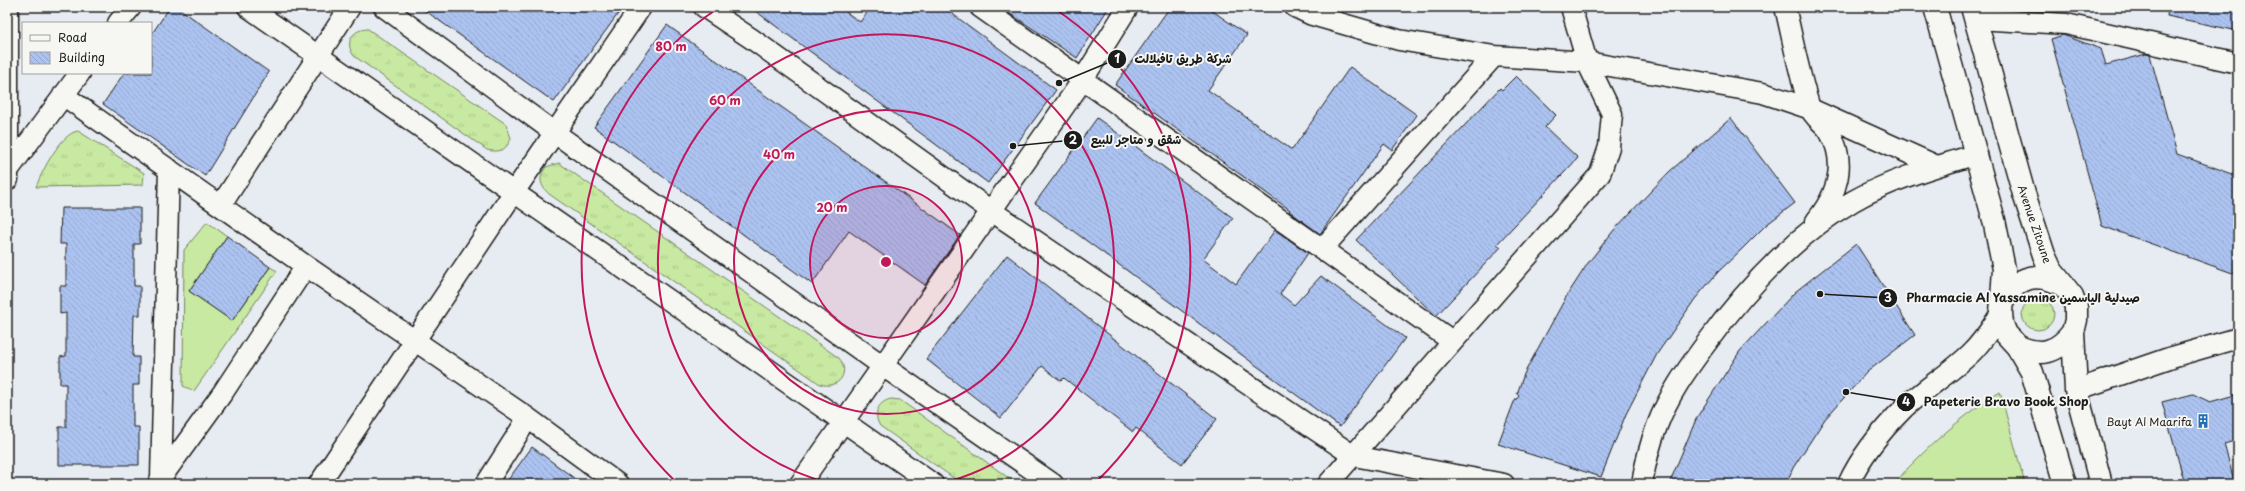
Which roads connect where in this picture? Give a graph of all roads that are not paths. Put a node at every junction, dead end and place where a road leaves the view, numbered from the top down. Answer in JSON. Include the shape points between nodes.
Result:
{"nodes":[{"id":1,"x":7,"y":7,"type":"edge"},
{"id":2,"x":130,"y":7,"type":"edge"},
{"id":3,"x":248,"y":7,"type":"edge"},
{"id":4,"x":350,"y":7,"type":"edge"},
{"id":5,"x":384,"y":7,"type":"edge"},
{"id":6,"x":641,"y":7,"type":"edge"},
{"id":7,"x":704,"y":7,"type":"edge"},
{"id":8,"x":980,"y":7,"type":"edge"},
{"id":9,"x":1128,"y":7,"type":"edge"},
{"id":10,"x":1295,"y":7,"type":"edge"},
{"id":11,"x":1571,"y":7,"type":"edge"},
{"id":12,"x":1785,"y":7,"type":"edge"},
{"id":13,"x":1935,"y":7,"type":"edge"},
{"id":14,"x":1974,"y":13,"type":"edge"},
{"id":15,"x":119,"y":22,"type":"edge"},
{"id":16,"x":1494,"y":56,"type":"junction"},
{"id":17,"x":319,"y":57,"type":"junction"},
{"id":18,"x":7,"y":59,"type":"edge"},
{"id":19,"x":1587,"y":62,"type":"junction"},
{"id":20,"x":2238,"y":63,"type":"edge"},
{"id":21,"x":79,"y":74,"type":"edge"},
{"id":22,"x":1082,"y":81,"type":"junction"},
{"id":23,"x":63,"y":95,"type":"junction"},
{"id":24,"x":1811,"y":109,"type":"junction"},
{"id":25,"x":555,"y":133,"type":"junction"},
{"id":26,"x":1977,"y":154,"type":"junction"},
{"id":27,"x":1937,"y":166,"type":"junction"},
{"id":28,"x":170,"y":169,"type":"junction"},
{"id":29,"x":7,"y":172,"type":"edge"},
{"id":30,"x":7,"y":179,"type":"edge"},
{"id":31,"x":514,"y":192,"type":"junction"},
{"id":32,"x":221,"y":205,"type":"junction"},
{"id":33,"x":990,"y":210,"type":"junction"},
{"id":34,"x":1805,"y":236,"type":"junction"},
{"id":35,"x":1322,"y":249,"type":"junction"},
{"id":36,"x":306,"y":266,"type":"junction"},
{"id":37,"x":2064,"y":286,"type":"junction"},
{"id":38,"x":2002,"y":307,"type":"junction"},
{"id":39,"x":2072,"y":332,"type":"junction"},
{"id":40,"x":2238,"y":338,"type":"edge"},
{"id":41,"x":416,"y":341,"type":"junction"},
{"id":42,"x":1452,"y":341,"type":"junction"},
{"id":43,"x":2015,"y":344,"type":"junction"},
{"id":44,"x":1969,"y":355,"type":"junction"},
{"id":45,"x":882,"y":366,"type":"junction"},
{"id":46,"x":2076,"y":390,"type":"junction"},
{"id":47,"x":528,"y":418,"type":"junction"},
{"id":48,"x":844,"y":421,"type":"junction"},
{"id":49,"x":1354,"y":456,"type":"junction"},
{"id":50,"x":160,"y":481,"type":"edge"},
{"id":51,"x":319,"y":484,"type":"edge"},
{"id":52,"x":486,"y":484,"type":"edge"},
{"id":53,"x":618,"y":484,"type":"edge"},
{"id":54,"x":800,"y":484,"type":"edge"},
{"id":55,"x":933,"y":484,"type":"edge"},
{"id":56,"x":1053,"y":484,"type":"edge"},
{"id":57,"x":1328,"y":484,"type":"edge"},
{"id":58,"x":1504,"y":484,"type":"edge"},
{"id":59,"x":1642,"y":484,"type":"edge"},
{"id":60,"x":1848,"y":484,"type":"edge"},
{"id":61,"x":2065,"y":484,"type":"edge"},
{"id":62,"x":2102,"y":484,"type":"edge"}],
"edges":[{"from":1,"to":18,"type":"main road"},
{"from":2,"to":15,"type":"street"},
{"from":3,"to":17,"type":"street"},
{"from":4,"to":17,"type":"street"},
{"from":5,"to":25,"type":"street"},
{"from":6,"to":25,"type":"street"},
{"from":7,"to":33,"type":"street"},
{"from":8,"to":22,"type":"street"},
{"from":9,"to":22,"type":"street"},
{"from":10,"to":16,"type":"street","via":[[1312,15],[1399,40]]},
{"from":11,"to":19,"type":"street"},
{"from":12,"to":24,"type":"street"},
{"from":13,"to":26,"type":"main road"},
{"from":14,"to":20,"type":"street","via":[[2066,24]]},
{"from":14,"to":37,"type":"main road","name":"Avenue Zitoune","via":[[2024,194],[2044,255],[2051,270]]},
{"from":16,"to":19,"type":"street"},
{"from":16,"to":35,"type":"street"},
{"from":17,"to":31,"type":"street"},
{"from":17,"to":32,"type":"street"},
{"from":18,"to":29,"type":"main road"},
{"from":19,"to":24,"type":"street","via":[[1763,93]]},
{"from":19,"to":42,"type":"street","via":[[1612,114],[1609,147],[1600,174]]},
{"from":21,"to":23,"type":"street"},
{"from":22,"to":33,"type":"street"},
{"from":22,"to":35,"type":"street"},
{"from":23,"to":28,"type":"street"},
{"from":23,"to":29,"type":"street"},
{"from":24,"to":27,"type":"street"},
{"from":24,"to":34,"type":"street","via":[[1829,132],[1838,152],[1839,174],[1834,196]]},
{"from":25,"to":31,"type":"street"},
{"from":25,"to":45,"type":"street"},
{"from":26,"to":27,"type":"street"},
{"from":26,"to":38,"type":"main road","via":[[2004,269]]},
{"from":27,"to":34,"type":"street","via":[[1891,182],[1852,202]]},
{"from":28,"to":32,"type":"street"},
{"from":28,"to":50,"type":"street"},
{"from":29,"to":30,"type":"main road"},
{"from":31,"to":41,"type":"street"},
{"from":31,"to":48,"type":"street"},
{"from":32,"to":36,"type":"street"},
{"from":33,"to":45,"type":"street"},
{"from":33,"to":49,"type":"street"},
{"from":34,"to":59,"type":"street","via":[[1764,272],[1720,324],[1680,379],[1657,426]]},
{"from":35,"to":42,"type":"street"},
{"from":36,"to":41,"type":"street"},
{"from":36,"to":50,"type":"street","via":[[224,391]]},
{"from":37,"to":38,"type":"main road","via":[[2042,276],[2029,278],[2009,290]]},
{"from":37,"to":39,"type":"main road","name":"Avenue Zitoune","via":[[2076,307],[2076,320]]},
{"from":38,"to":43,"type":"main road","via":[[2006,334]]},
{"from":38,"to":44,"type":"street","via":[[1984,340]]},
{"from":39,"to":43,"type":"main road","via":[[2065,342],[2042,353],[2029,351]]},
{"from":39,"to":46,"type":"main road","name":"Avenue Zitoune"},
{"from":40,"to":46,"type":"street","via":[[2172,357]]},
{"from":41,"to":47,"type":"street"},
{"from":41,"to":51,"type":"street"},
{"from":42,"to":49,"type":"street"},
{"from":43,"to":44,"type":"street","via":[[1999,342]]},
{"from":43,"to":61,"type":"main road","via":[[2032,372]]},
{"from":44,"to":60,"type":"street","via":[[1905,408],[1884,429]]},
{"from":45,"to":48,"type":"street"},
{"from":45,"to":56,"type":"street"},
{"from":46,"to":62,"type":"main road","name":"Avenue Zitoune"},
{"from":47,"to":52,"type":"street"},
{"from":47,"to":53,"type":"street"},
{"from":48,"to":54,"type":"street"},
{"from":48,"to":55,"type":"street"},
{"from":49,"to":57,"type":"street"},
{"from":49,"to":58,"type":"street"}]}
